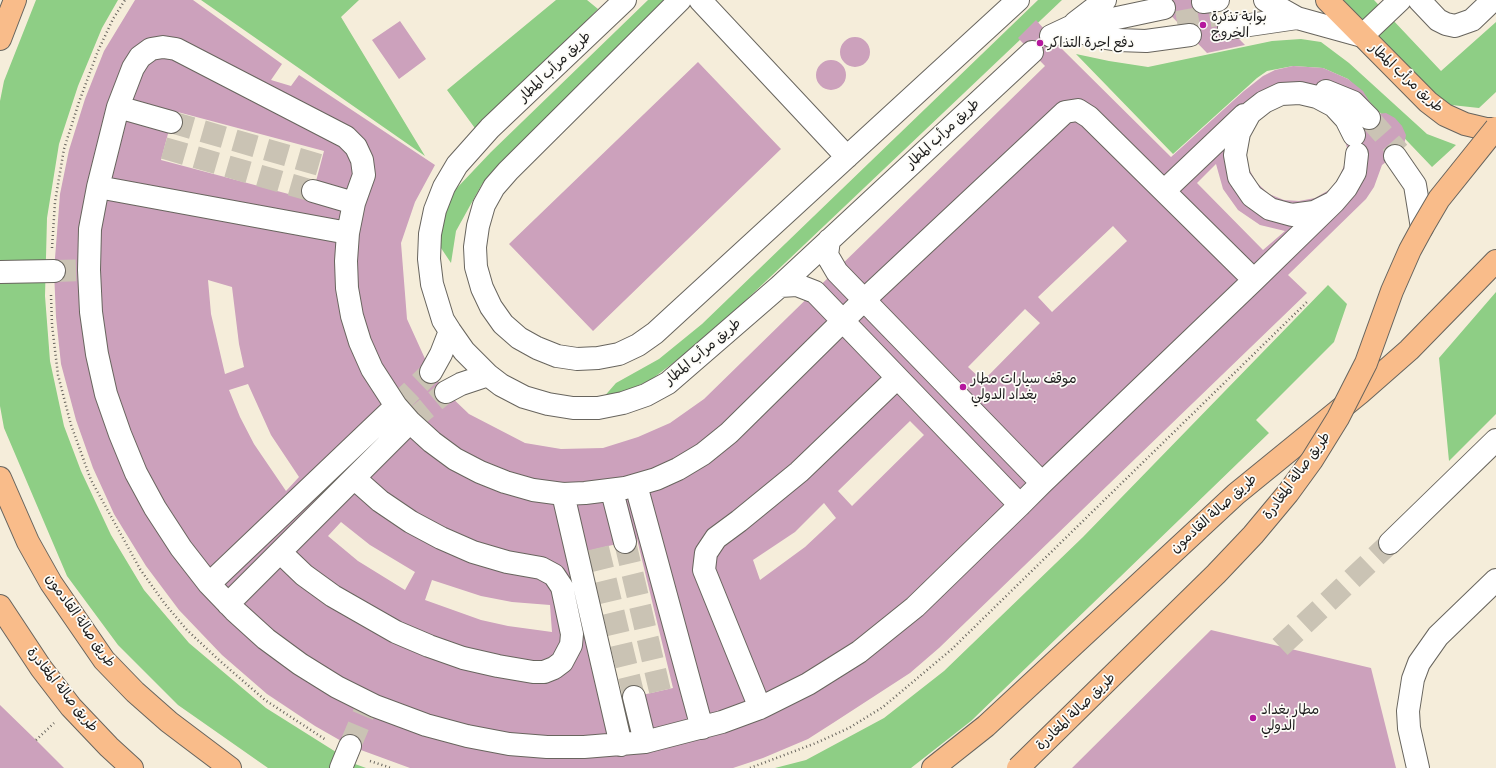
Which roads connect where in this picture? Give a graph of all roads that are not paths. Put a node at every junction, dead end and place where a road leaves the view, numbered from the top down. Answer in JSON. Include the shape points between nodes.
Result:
{"nodes":[{"id":1,"x":15,"y":0,"type":"edge"},
{"id":2,"x":625,"y":0,"type":"edge"},
{"id":3,"x":680,"y":0,"type":"edge"},
{"id":4,"x":700,"y":0,"type":"edge"},
{"id":5,"x":1018,"y":0,"type":"edge"},
{"id":6,"x":1084,"y":0,"type":"edge"},
{"id":7,"x":1093,"y":0,"type":"edge"},
{"id":8,"x":1105,"y":0,"type":"edge"},
{"id":9,"x":1140,"y":0,"type":"edge"},
{"id":10,"x":1327,"y":0,"type":"edge"},
{"id":11,"x":1400,"y":0,"type":"edge"},
{"id":12,"x":1419,"y":0,"type":"edge"},
{"id":13,"x":1493,"y":0,"type":"edge"},
{"id":14,"x":1280,"y":9,"type":"edge"},
{"id":15,"x":1217,"y":11,"type":"tunnel mouth"},
{"id":16,"x":1061,"y":32,"type":"junction"},
{"id":17,"x":1362,"y":36,"type":"junction"},
{"id":18,"x":0,"y":39,"type":"edge"},
{"id":19,"x":1032,"y":52,"type":"dead end"},
{"id":20,"x":118,"y":107,"type":"junction"},
{"id":21,"x":171,"y":122,"type":"tunnel mouth"},
{"id":22,"x":1496,"y":128,"type":"edge"},
{"id":23,"x":1361,"y":131,"type":"junction"},
{"id":24,"x":1395,"y":156,"type":"tunnel mouth"},
{"id":25,"x":847,"y":157,"type":"junction"},
{"id":26,"x":98,"y":187,"type":"junction"},
{"id":27,"x":313,"y":191,"type":"tunnel mouth"},
{"id":28,"x":1164,"y":191,"type":"junction"},
{"id":29,"x":1334,"y":202,"type":"junction"},
{"id":30,"x":354,"y":203,"type":"junction"},
{"id":31,"x":1422,"y":228,"type":"junction"},
{"id":32,"x":348,"y":233,"type":"junction"},
{"id":33,"x":829,"y":240,"type":"junction"},
{"id":34,"x":1496,"y":261,"type":"edge"},
{"id":35,"x":54,"y":271,"type":"tunnel mouth"},
{"id":36,"x":0,"y":272,"type":"edge"},
{"id":37,"x":1254,"y":280,"type":"junction"},
{"id":38,"x":780,"y":286,"type":"junction"},
{"id":39,"x":864,"y":300,"type":"junction"},
{"id":40,"x":843,"y":321,"type":"junction"},
{"id":41,"x":450,"y":331,"type":"junction"},
{"id":42,"x":431,"y":372,"type":"tunnel mouth"},
{"id":43,"x":488,"y":375,"type":"junction"},
{"id":44,"x":897,"y":378,"type":"junction"},
{"id":45,"x":446,"y":392,"type":"tunnel mouth"},
{"id":46,"x":403,"y":414,"type":"junction"},
{"id":47,"x":1496,"y":440,"type":"edge"},
{"id":48,"x":0,"y":478,"type":"edge"},
{"id":49,"x":354,"y":478,"type":"junction"},
{"id":50,"x":1042,"y":484,"type":"junction"},
{"id":51,"x":636,"y":485,"type":"junction"},
{"id":52,"x":612,"y":491,"type":"junction"},
{"id":53,"x":563,"y":494,"type":"junction"},
{"id":54,"x":1020,"y":505,"type":"junction"},
{"id":55,"x":625,"y":542,"type":"tunnel mouth"},
{"id":56,"x":1390,"y":543,"type":"tunnel mouth"},
{"id":57,"x":280,"y":552,"type":"junction"},
{"id":58,"x":1496,"y":580,"type":"edge"},
{"id":59,"x":209,"y":584,"type":"junction"},
{"id":60,"x":228,"y":604,"type":"junction"},
{"id":61,"x":0,"y":606,"type":"edge"},
{"id":62,"x":634,"y":697,"type":"tunnel mouth"},
{"id":63,"x":760,"y":708,"type":"junction"},
{"id":64,"x":702,"y":728,"type":"junction"},
{"id":65,"x":645,"y":742,"type":"junction"},
{"id":66,"x":621,"y":745,"type":"junction"},
{"id":67,"x":350,"y":746,"type":"tunnel mouth"},
{"id":68,"x":132,"y":768,"type":"edge"},
{"id":69,"x":230,"y":768,"type":"edge"},
{"id":70,"x":341,"y":768,"type":"edge"},
{"id":71,"x":933,"y":768,"type":"edge"},
{"id":72,"x":1018,"y":768,"type":"edge"},
{"id":73,"x":1418,"y":768,"type":"edge"}],
"edges":[{"from":1,"to":18,"type":"main road"},
{"from":2,"to":41,"type":"lane","name":"طريق مرأب المطار","via":[[473,146],[457,165],[444,187],[435,210],[430,234],[429,260],[434,290],[443,320]]},
{"from":3,"to":25,"type":"lane","via":[[494,187],[484,206],[478,226],[476,267],[482,288],[503,324],[519,338],[557,356],[598,358],[619,354],[638,345],[655,333]]},
{"from":4,"to":25,"type":"lane"},
{"from":5,"to":25,"type":"lane"},
{"from":6,"to":16,"type":"lane"},
{"from":7,"to":16,"type":"lane"},
{"from":8,"to":16,"type":"lane"},
{"from":9,"to":16,"type":"lane","via":[[1113,7]]},
{"from":10,"to":17,"type":"main road","name":"طريق مرأب المطار"},
{"from":11,"to":17,"type":"lane"},
{"from":12,"to":13,"type":"lane","via":[[1438,20],[1455,26],[1472,20]]},
{"from":14,"to":15,"type":"lane"},
{"from":14,"to":17,"type":"lane","name":"طريق مرأب المطار"},
{"from":16,"to":16,"type":"lane","via":[[1146,41],[1177,22]]},
{"from":17,"to":22,"type":"main road","name":"طريق مرأب المطار","via":[[1428,102],[1445,115],[1465,124],[1486,129]]},
{"from":19,"to":33,"type":"lane","name":"طريق مرأب المطار"},
{"from":20,"to":21,"type":"lane"},
{"from":20,"to":26,"type":"lane"},
{"from":20,"to":30,"type":"lane","via":[[140,57],[151,49],[176,49],[346,137],[356,147],[362,160],[364,175]]},
{"from":22,"to":31,"type":"main road","name":"طريق صالة المغادرة","bridge":true,"via":[[1439,199]]},
{"from":23,"to":28,"type":"lane","via":[[1343,102],[1326,91],[1298,89],[1268,96],[1254,105]]},
{"from":23,"to":29,"type":"lane","via":[[1354,172],[1346,188]]},
{"from":23,"to":29,"type":"lane","via":[[1334,106],[1317,97],[1300,93],[1281,94],[1264,102],[1250,113],[1239,133],[1235,155],[1240,177],[1252,196],[1270,209],[1292,215],[1314,212]]},
{"from":24,"to":31,"type":"lane","via":[[1406,159],[1415,185]]},
{"from":26,"to":32,"type":"lane"},
{"from":26,"to":59,"type":"lane","via":[[90,228],[89,270],[91,312],[106,394],[136,473],[154,508]]},
{"from":27,"to":30,"type":"lane"},
{"from":28,"to":37,"type":"lane"},
{"from":28,"to":39,"type":"lane","via":[[1084,112],[1065,112]]},
{"from":29,"to":37,"type":"lane"},
{"from":30,"to":32,"type":"lane"},
{"from":31,"to":72,"type":"main road","name":"طريق صالة المغادرة","bridge":true,"via":[[1392,291],[1366,363],[1338,418],[1288,493],[1216,574]]},
{"from":32,"to":46,"type":"lane","via":[[347,288],[352,316],[372,368]]},
{"from":33,"to":38,"type":"lane","name":"طريق مرأب المطار"},
{"from":33,"to":39,"type":"lane","via":[[827,255],[837,272]]},
{"from":34,"to":71,"type":"main road","name":"طريق صالة القادمون","via":[[1409,350],[1236,494],[986,726]]},
{"from":35,"to":36,"type":"lane"},
{"from":37,"to":50,"type":"lane"},
{"from":38,"to":40,"type":"lane","via":[[797,285],[815,292]]},
{"from":38,"to":43,"type":"lane","name":"طريق مرأب المطار","via":[[668,383],[646,395],[623,403],[598,408],[548,404],[501,385]]},
{"from":39,"to":40,"type":"lane"},
{"from":39,"to":50,"type":"lane"},
{"from":40,"to":44,"type":"lane"},
{"from":40,"to":51,"type":"lane","via":[[729,433],[703,454],[678,469]]},
{"from":41,"to":42,"type":"lane"},
{"from":41,"to":43,"type":"lane","name":"طريق مرأب المطار","via":[[464,351]]},
{"from":43,"to":45,"type":"lane"},
{"from":44,"to":54,"type":"lane"},
{"from":44,"to":63,"type":"lane","via":[[799,472],[710,545],[704,561],[704,570]]},
{"from":46,"to":49,"type":"lane"},
{"from":46,"to":53,"type":"lane","via":[[449,455],[480,472],[533,490]]},
{"from":46,"to":59,"type":"lane"},
{"from":47,"to":56,"type":"lane"},
{"from":48,"to":69,"type":"main road","name":"طريق صالة القادمون","via":[[28,542],[51,583],[104,660],[169,722]]},
{"from":49,"to":57,"type":"lane"},
{"from":49,"to":57,"type":"lane","via":[[380,501],[441,538],[473,552],[541,568],[554,575],[562,587],[572,634],[572,645],[562,662],[544,672],[533,672],[477,661],[429,646],[396,632],[339,600]]},
{"from":50,"to":54,"type":"lane"},
{"from":51,"to":52,"type":"lane"},
{"from":51,"to":64,"type":"lane"},
{"from":52,"to":53,"type":"lane"},
{"from":52,"to":55,"type":"lane"},
{"from":53,"to":66,"type":"lane"},
{"from":54,"to":63,"type":"lane","via":[[915,607],[870,643],[834,669]]},
{"from":57,"to":60,"type":"lane"},
{"from":58,"to":73,"type":"lane","via":[[1438,636],[1419,663],[1413,679],[1408,711]]},
{"from":59,"to":60,"type":"lane"},
{"from":60,"to":66,"type":"lane","via":[[266,639],[330,683],[375,706],[426,725],[509,744],[554,747]]},
{"from":61,"to":68,"type":"main road","name":"طريق صالة المغادرة","via":[[41,668],[71,707]]},
{"from":62,"to":65,"type":"lane"},
{"from":63,"to":64,"type":"lane"},
{"from":64,"to":65,"type":"lane"},
{"from":65,"to":66,"type":"lane"},
{"from":67,"to":70,"type":"lane"}]}
